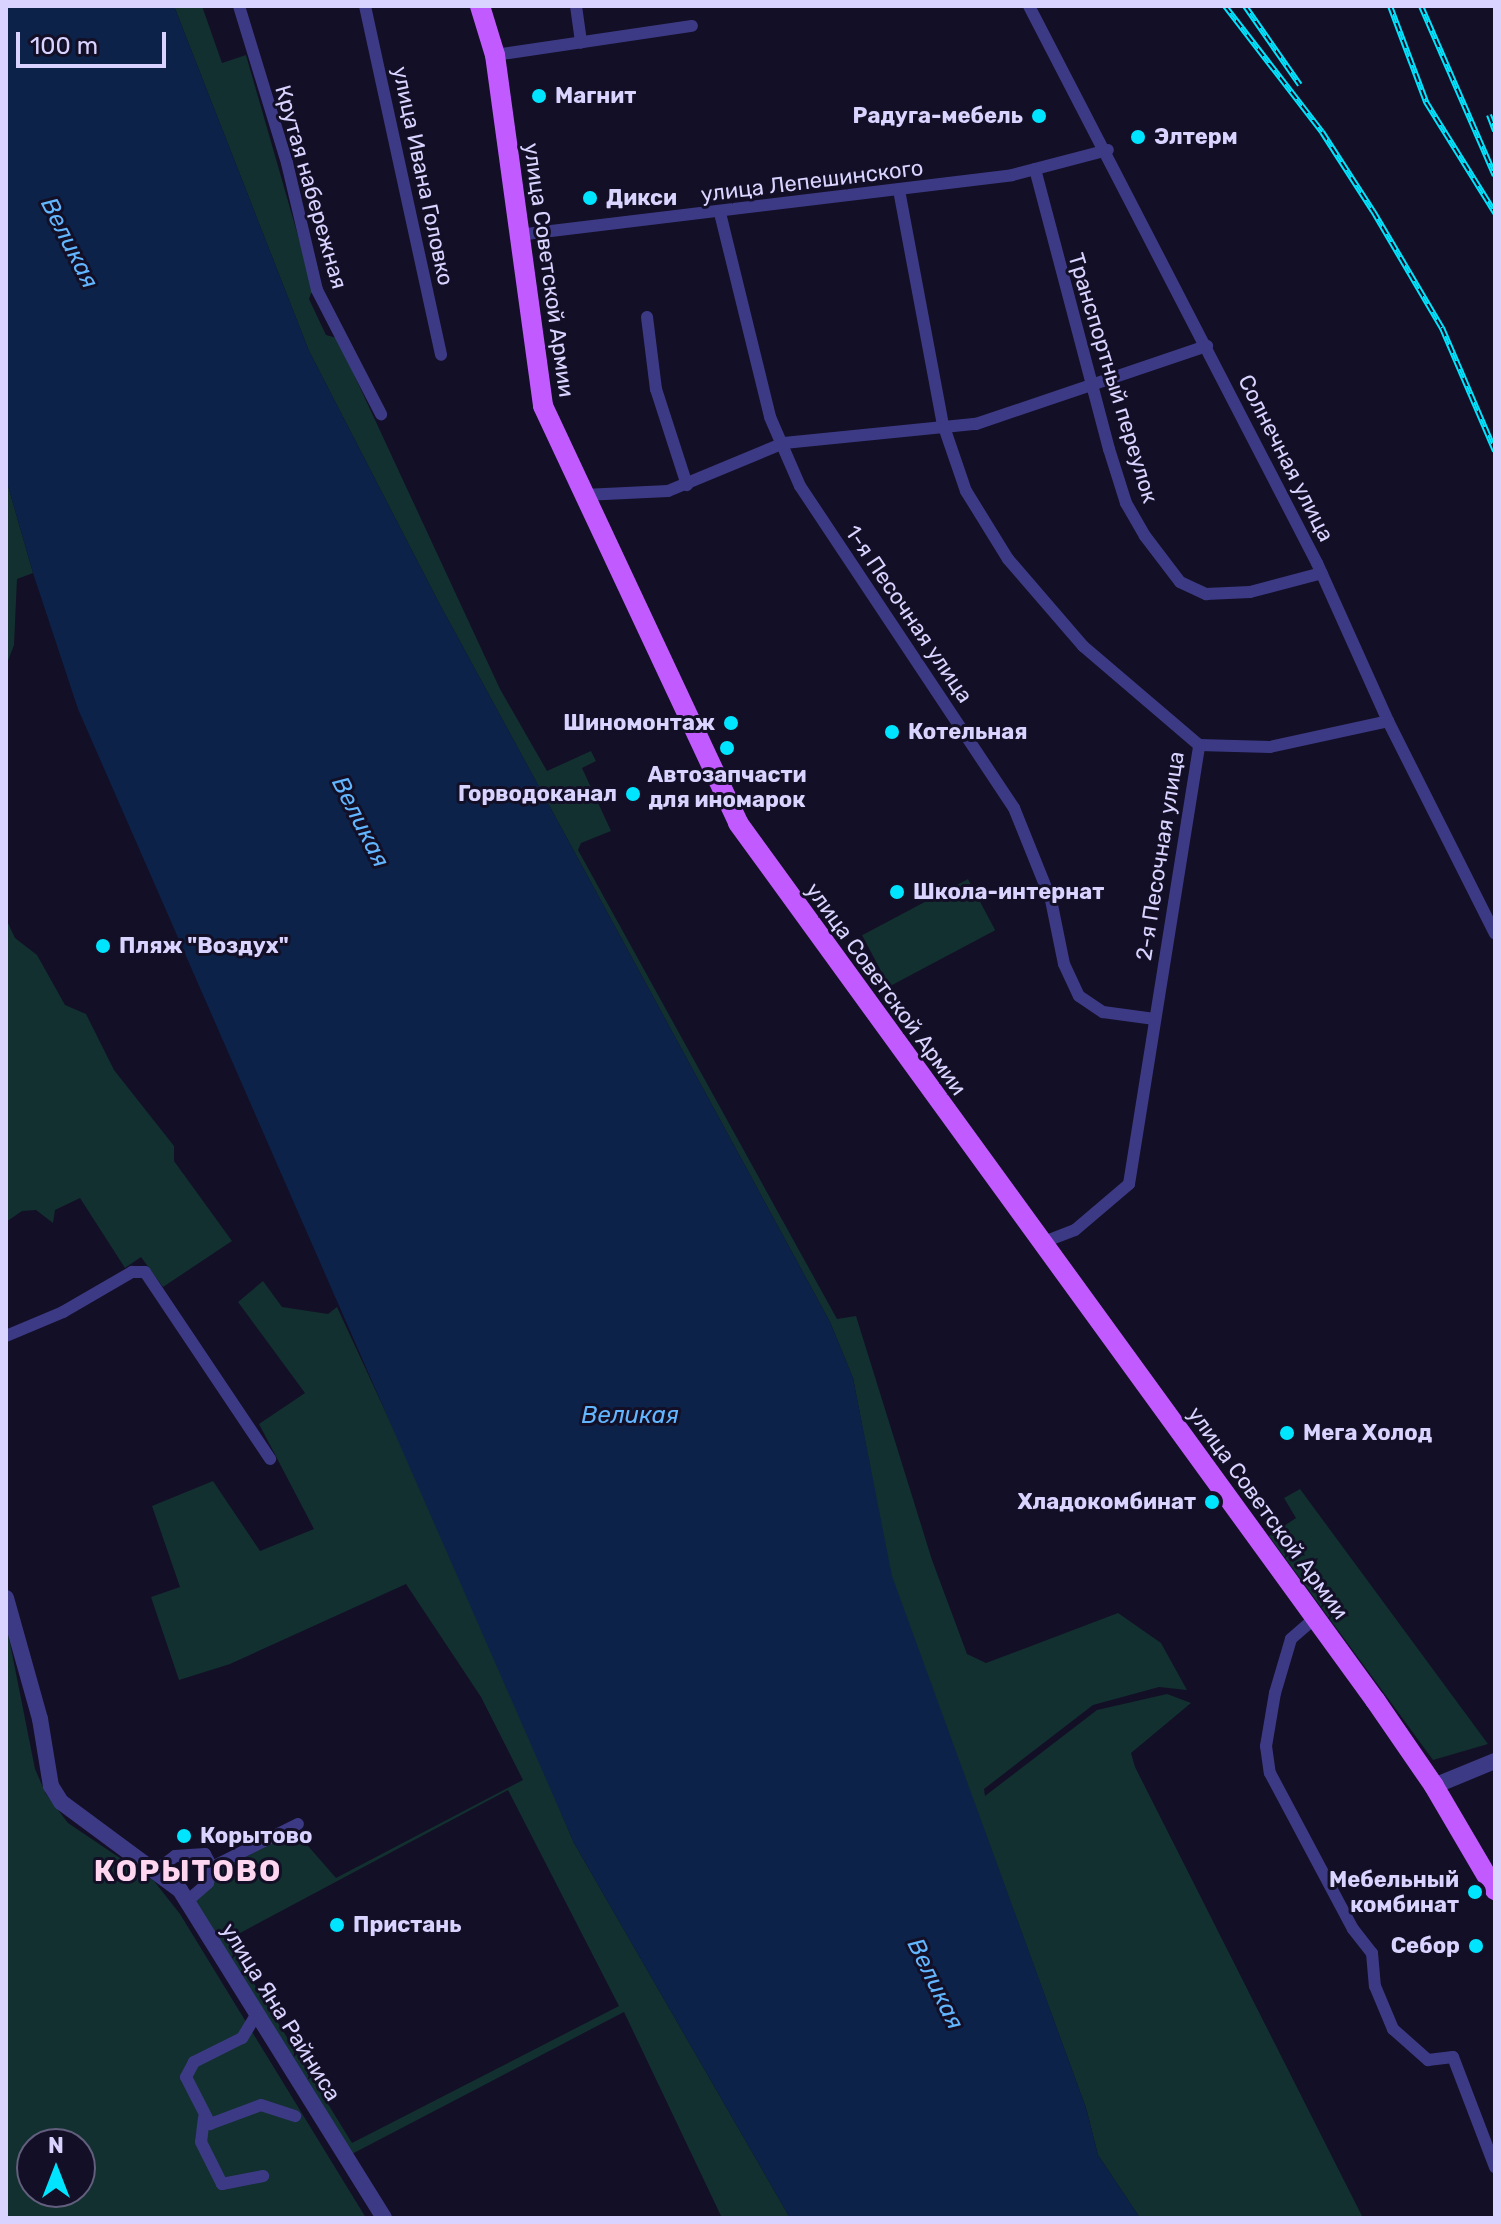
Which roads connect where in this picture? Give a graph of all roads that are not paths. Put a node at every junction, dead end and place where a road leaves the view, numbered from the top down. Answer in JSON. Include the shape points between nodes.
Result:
{"nodes":[{"id":1,"x":239,"y":6,"type":"edge"},
{"id":2,"x":365,"y":6,"type":"edge"},
{"id":3,"x":480,"y":6,"type":"edge"},
{"id":4,"x":576,"y":6,"type":"edge"},
{"id":5,"x":1029,"y":6,"type":"edge"},
{"id":6,"x":692,"y":26,"type":"dead end"},
{"id":7,"x":581,"y":43,"type":"junction"},
{"id":8,"x":495,"y":55,"type":"junction"},
{"id":9,"x":1108,"y":150,"type":"junction"},
{"id":10,"x":1035,"y":169,"type":"junction"},
{"id":11,"x":899,"y":190,"type":"junction"},
{"id":12,"x":720,"y":213,"type":"junction"},
{"id":13,"x":518,"y":235,"type":"junction"},
{"id":14,"x":647,"y":317,"type":"dead end"},
{"id":15,"x":1207,"y":346,"type":"junction"},
{"id":16,"x":441,"y":355,"type":"dead end"},
{"id":17,"x":1091,"y":386,"type":"junction"},
{"id":18,"x":381,"y":414,"type":"dead end"},
{"id":19,"x":943,"y":424,"type":"junction"},
{"id":20,"x":784,"y":443,"type":"junction"},
{"id":21,"x":687,"y":485,"type":"junction"},
{"id":22,"x":584,"y":495,"type":"junction"},
{"id":23,"x":1322,"y":573,"type":"junction"},
{"id":24,"x":1388,"y":721,"type":"junction"},
{"id":25,"x":1199,"y":745,"type":"junction"},
{"id":26,"x":1495,"y":934,"type":"edge"},
{"id":27,"x":1155,"y":1019,"type":"junction"},
{"id":28,"x":1041,"y":1243,"type":"junction"},
{"id":29,"x":6,"y":1336,"type":"edge"},
{"id":30,"x":270,"y":1459,"type":"dead end"},
{"id":31,"x":6,"y":1598,"type":"edge"},
{"id":32,"x":1315,"y":1618,"type":"junction"},
{"id":33,"x":1495,"y":1761,"type":"edge"},
{"id":34,"x":1434,"y":1786,"type":"junction"},
{"id":35,"x":298,"y":1824,"type":"dead end"},
{"id":36,"x":212,"y":1867,"type":"junction"},
{"id":37,"x":158,"y":1869,"type":"junction"},
{"id":38,"x":1495,"y":1890,"type":"edge"},
{"id":39,"x":187,"y":1901,"type":"junction"},
{"id":40,"x":256,"y":2015,"type":"junction"},
{"id":41,"x":295,"y":2116,"type":"dead end"},
{"id":42,"x":204,"y":2118,"type":"junction"},
{"id":43,"x":1495,"y":2167,"type":"edge"},
{"id":44,"x":263,"y":2176,"type":"dead end"},
{"id":45,"x":384,"y":2218,"type":"edge"}],
"edges":[{"from":1,"to":18,"type":"street","name":"Крутая набережная","via":[[287,163],[317,290]]},
{"from":2,"to":16,"type":"street","name":"улица Ивана Головко"},
{"from":3,"to":8,"type":"main road","name":"улица Советской Армии"},
{"from":4,"to":7,"type":"street"},
{"from":5,"to":9,"type":"street","name":"Солнечная улица"},
{"from":6,"to":7,"type":"street"},
{"from":7,"to":8,"type":"street"},
{"from":8,"to":13,"type":"main road","name":"улица Советской Армии"},
{"from":9,"to":10,"type":"street","name":"улица Лепешинского"},
{"from":9,"to":15,"type":"street","name":"Солнечная улица"},
{"from":10,"to":11,"type":"street","name":"улица Лепешинского"},
{"from":10,"to":17,"type":"street","name":"Транспортный переулок"},
{"from":11,"to":12,"type":"street","name":"улица Лепешинского"},
{"from":11,"to":19,"type":"street","name":"2-я Песочная улица"},
{"from":12,"to":13,"type":"street","name":"улица Лепешинского"},
{"from":12,"to":20,"type":"street","name":"1-я Песочная улица","via":[[770,417]]},
{"from":13,"to":22,"type":"main road","name":"улица Советской Армии","via":[[543,406]]},
{"from":14,"to":21,"type":"street","via":[[656,389]]},
{"from":15,"to":17,"type":"street"},
{"from":15,"to":23,"type":"street","name":"Солнечная улица"},
{"from":17,"to":19,"type":"street","via":[[976,424]]},
{"from":17,"to":23,"type":"street","name":"Транспортный переулок","via":[[1126,503],[1180,582],[1206,594],[1250,592]]},
{"from":19,"to":20,"type":"street"},
{"from":19,"to":25,"type":"street","name":"2-я Песочная улица","via":[[966,491],[1008,559],[1083,646]]},
{"from":20,"to":21,"type":"street"},
{"from":20,"to":27,"type":"street","name":"1-я Песочная улица","via":[[800,486],[1014,808],[1051,900],[1064,964],[1079,996],[1103,1012]]},
{"from":21,"to":22,"type":"street","via":[[668,491]]},
{"from":22,"to":28,"type":"main road","name":"улица Советской Армии","via":[[738,823]]},
{"from":23,"to":24,"type":"street","name":"Солнечная улица"},
{"from":24,"to":25,"type":"street","via":[[1270,747]]},
{"from":24,"to":26,"type":"street","name":"Солнечная улица"},
{"from":25,"to":27,"type":"street","name":"2-я Песочная улица"},
{"from":27,"to":28,"type":"street","name":"2-я Песочная улица","via":[[1129,1184],[1075,1230]]},
{"from":28,"to":32,"type":"main road","name":"улица Советской Армии"},
{"from":29,"to":30,"type":"street","via":[[63,1312],[132,1272],[145,1272]]},
{"from":31,"to":37,"type":"street","name":"улица Яна Райниса","via":[[40,1719],[51,1786],[75,1817]]},
{"from":32,"to":34,"type":"main road","name":"улица Советской Армии"},
{"from":32,"to":43,"type":"street","via":[[1291,1639],[1287,1652],[1266,1746],[1270,1773],[1353,1929],[1372,1953],[1375,1986],[1393,2029],[1428,2060],[1453,2057]]},
{"from":33,"to":34,"type":"street"},
{"from":34,"to":38,"type":"main road","name":"улица Советской Армии"},
{"from":35,"to":36,"type":"street"},
{"from":36,"to":37,"type":"street","via":[[205,1854],[186,1853]]},
{"from":36,"to":39,"type":"street","via":[[208,1883]]},
{"from":37,"to":39,"type":"street","name":"улица Яна Райниса"},
{"from":39,"to":40,"type":"street","name":"улица Яна Райниса"},
{"from":40,"to":42,"type":"street","via":[[242,2038],[187,2070]]},
{"from":40,"to":45,"type":"street","name":"улица Яна Райниса"},
{"from":41,"to":42,"type":"street","via":[[261,2105],[210,2124]]},
{"from":42,"to":44,"type":"street","via":[[201,2142],[222,2184]]}]}
